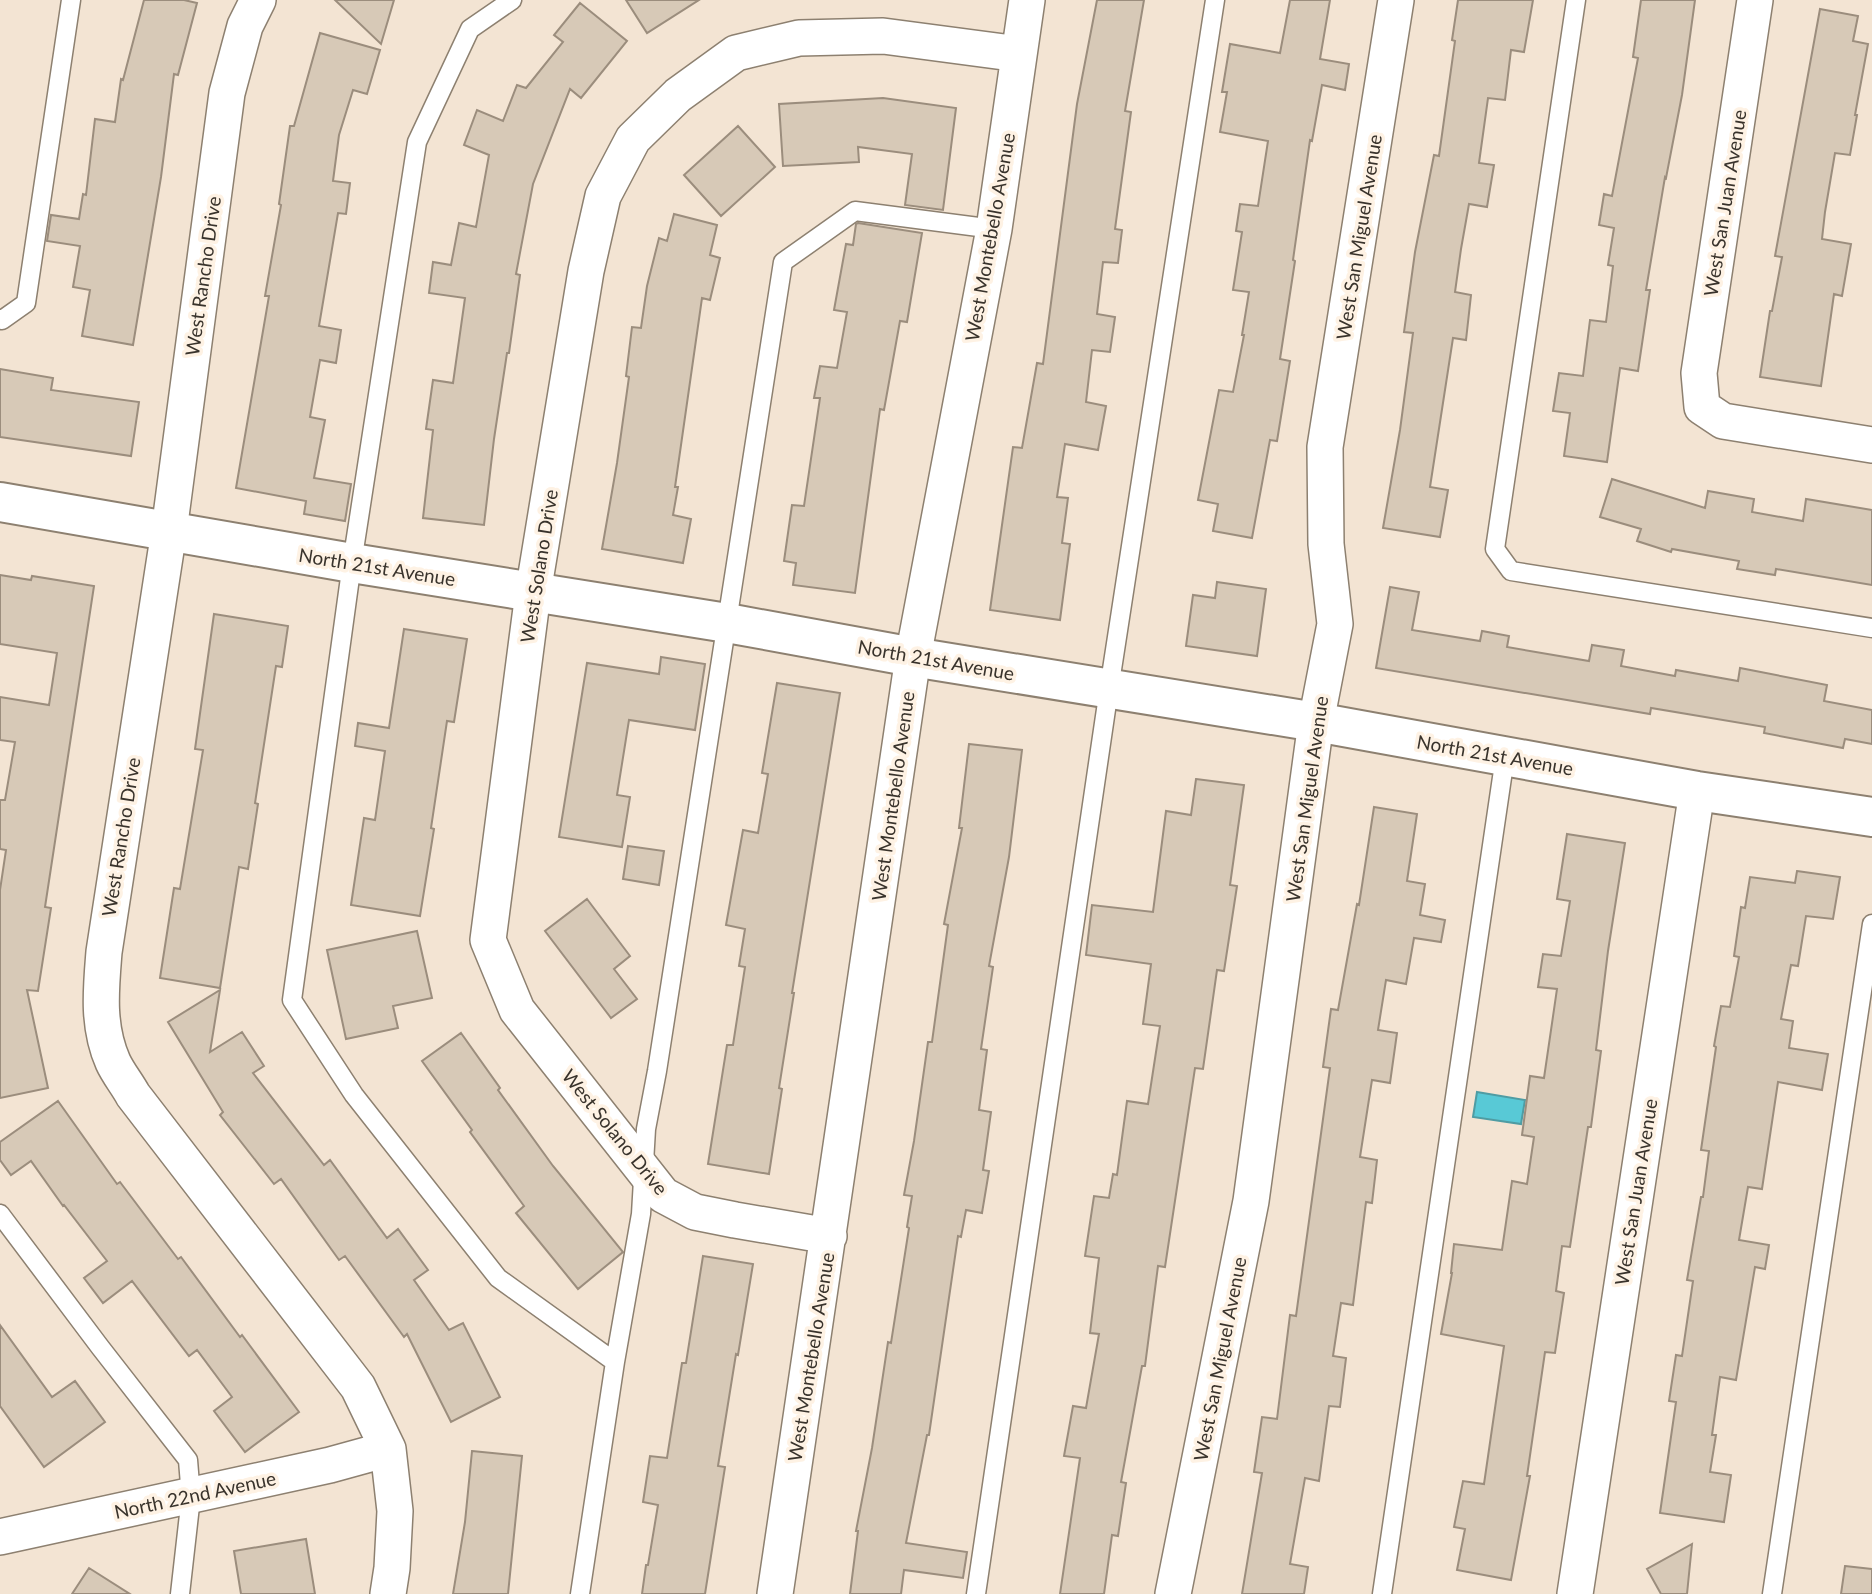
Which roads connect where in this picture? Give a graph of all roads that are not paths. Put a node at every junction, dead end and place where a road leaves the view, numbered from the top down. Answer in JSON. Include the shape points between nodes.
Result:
{"nodes":[{"id":1,"x":71,"y":0,"type":"edge"},
{"id":2,"x":258,"y":0,"type":"edge"},
{"id":3,"x":512,"y":0,"type":"edge"},
{"id":4,"x":1027,"y":0,"type":"edge"},
{"id":5,"x":1214,"y":0,"type":"edge"},
{"id":6,"x":1396,"y":0,"type":"edge"},
{"id":7,"x":1576,"y":0,"type":"edge"},
{"id":8,"x":1755,"y":0,"type":"edge"},
{"id":9,"x":1019,"y":54,"type":"junction"},
{"id":10,"x":994,"y":229,"type":"junction"},
{"id":11,"x":0,"y":319,"type":"edge"},
{"id":12,"x":1872,"y":445,"type":"edge"},
{"id":13,"x":0,"y":502,"type":"edge"},
{"id":14,"x":169,"y":531,"type":"junction"},
{"id":15,"x":352,"y":563,"type":"junction"},
{"id":16,"x":533,"y":593,"type":"junction"},
{"id":17,"x":727,"y":623,"type":"junction"},
{"id":18,"x":1872,"y":628,"type":"edge"},
{"id":19,"x":913,"y":657,"type":"junction"},
{"id":20,"x":1109,"y":689,"type":"junction"},
{"id":21,"x":1316,"y":722,"type":"junction"},
{"id":22,"x":1506,"y":757,"type":"junction"},
{"id":23,"x":1697,"y":791,"type":"junction"},
{"id":24,"x":1872,"y":817,"type":"edge"},
{"id":25,"x":1872,"y":924,"type":"edge"},
{"id":26,"x":643,"y":1171,"type":"junction"},
{"id":27,"x":0,"y":1214,"type":"edge"},
{"id":28,"x":829,"y":1236,"type":"junction"},
{"id":29,"x":615,"y":1363,"type":"junction"},
{"id":30,"x":388,"y":1449,"type":"junction"},
{"id":31,"x":191,"y":1497,"type":"junction"},
{"id":32,"x":0,"y":1537,"type":"edge"},
{"id":33,"x":180,"y":1594,"type":"edge"},
{"id":34,"x":388,"y":1594,"type":"edge"},
{"id":35,"x":580,"y":1594,"type":"edge"},
{"id":36,"x":775,"y":1594,"type":"edge"},
{"id":37,"x":976,"y":1594,"type":"edge"},
{"id":38,"x":1173,"y":1594,"type":"edge"},
{"id":39,"x":1382,"y":1594,"type":"edge"},
{"id":40,"x":1576,"y":1594,"type":"edge"},
{"id":41,"x":1772,"y":1594,"type":"edge"}],
"edges":[{"from":1,"to":11,"type":"lane","via":[[26,303]]},
{"from":2,"to":14,"type":"street","name":"West Rancho Drive","via":[[245,26],[227,93]]},
{"from":3,"to":15,"type":"lane","via":[[470,29],[417,142]]},
{"from":4,"to":9,"type":"street","name":"West Montebello Avenue"},
{"from":5,"to":20,"type":"lane"},
{"from":6,"to":21,"type":"street","name":"West San Miguel Avenue","via":[[1325,447],[1326,544],[1335,624]]},
{"from":7,"to":18,"type":"lane","via":[[1495,548],[1511,571]]},
{"from":8,"to":12,"type":"street","name":"West San Juan Avenue","via":[[1699,373],[1702,407],[1723,421]]},
{"from":9,"to":10,"type":"street","name":"West Montebello Avenue"},
{"from":9,"to":16,"type":"street","name":"West Solano Drive","via":[[883,36],[799,38],[736,53],[678,94],[633,139],[603,196],[586,271]]},
{"from":10,"to":17,"type":"lane","via":[[855,211],[783,262]]},
{"from":10,"to":19,"type":"street","name":"West Montebello Avenue"},
{"from":13,"to":14,"type":"street","name":"North 21st Avenue"},
{"from":14,"to":15,"type":"street","name":"North 21st Avenue"},
{"from":14,"to":30,"type":"street","name":"West Rancho Drive","via":[[104,952],[102,1032],[113,1063],[133,1095],[358,1387]]},
{"from":15,"to":16,"type":"street","name":"North 21st Avenue"},
{"from":15,"to":29,"type":"lane","via":[[292,1000],[354,1095],[498,1278]]},
{"from":16,"to":17,"type":"street","name":"North 21st Avenue"},
{"from":16,"to":26,"type":"street","name":"West Solano Drive","via":[[488,940],[517,1010]]},
{"from":17,"to":19,"type":"street","name":"North 21st Avenue"},
{"from":17,"to":26,"type":"lane"},
{"from":19,"to":20,"type":"street","name":"North 21st Avenue"},
{"from":19,"to":28,"type":"street","name":"West Montebello Avenue"},
{"from":20,"to":21,"type":"street","name":"North 21st Avenue"},
{"from":20,"to":37,"type":"lane"},
{"from":21,"to":22,"type":"street","name":"North 21st Avenue"},
{"from":21,"to":38,"type":"street","name":"West San Miguel Avenue","via":[[1251,1200]]},
{"from":22,"to":23,"type":"street","name":"North 21st Avenue"},
{"from":22,"to":39,"type":"lane"},
{"from":23,"to":24,"type":"street","name":"North 21st Avenue"},
{"from":23,"to":40,"type":"street","name":"West San Juan Avenue"},
{"from":25,"to":41,"type":"lane"},
{"from":26,"to":28,"type":"street","name":"West Solano Drive","via":[[663,1195],[695,1212]]},
{"from":26,"to":29,"type":"lane","via":[[641,1214]]},
{"from":27,"to":31,"type":"lane","via":[[188,1460]]},
{"from":28,"to":36,"type":"street","name":"West Montebello Avenue"},
{"from":29,"to":35,"type":"lane"},
{"from":30,"to":31,"type":"street","name":"North 22nd Avenue"},
{"from":30,"to":34,"type":"street","name":"West Rancho Drive","via":[[395,1511]]},
{"from":31,"to":32,"type":"street","name":"North 22nd Avenue"},
{"from":31,"to":33,"type":"lane"}]}
